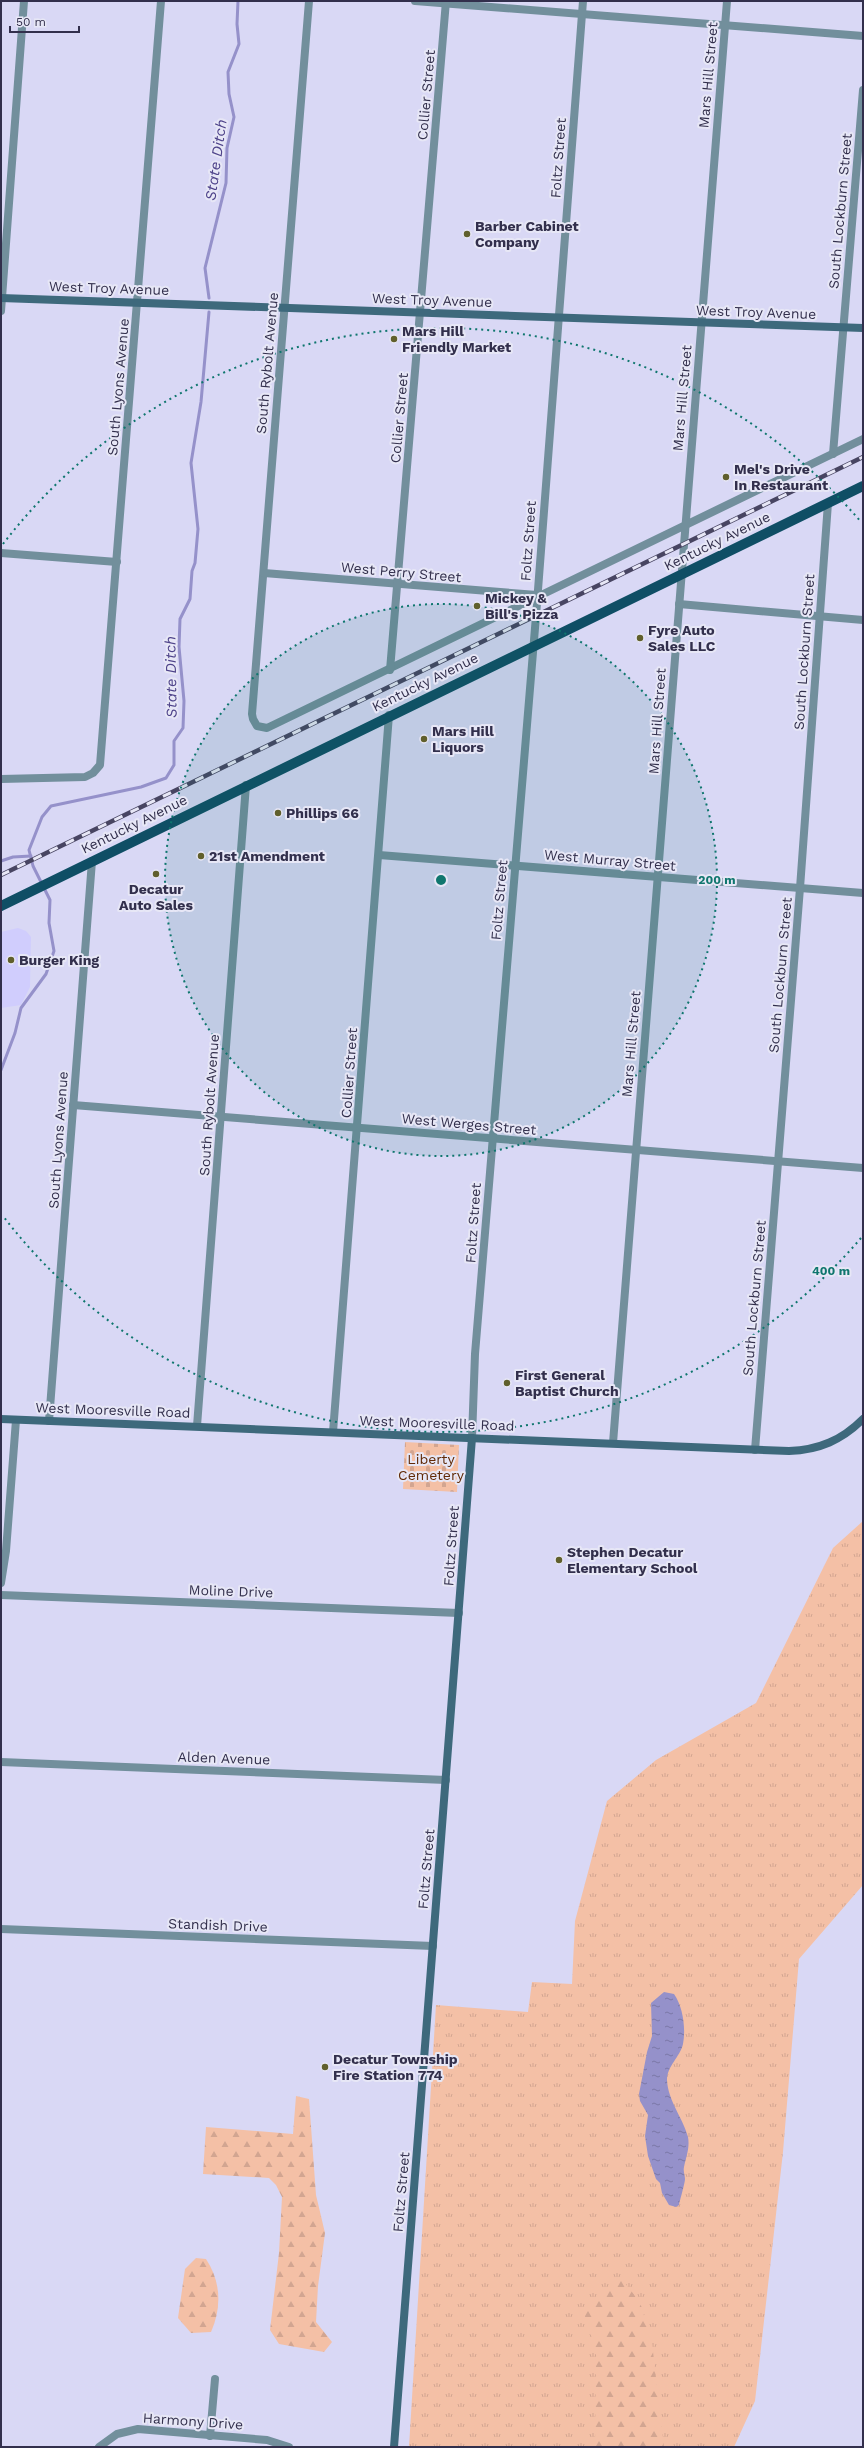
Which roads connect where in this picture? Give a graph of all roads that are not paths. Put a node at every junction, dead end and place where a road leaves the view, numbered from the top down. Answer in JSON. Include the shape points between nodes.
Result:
{"nodes":[{"id":1,"x":24,"y":1,"type":"edge"},
{"id":2,"x":161,"y":1,"type":"edge"},
{"id":3,"x":309,"y":1,"type":"edge"},
{"id":4,"x":415,"y":1,"type":"edge"},
{"id":5,"x":583,"y":1,"type":"edge"},
{"id":6,"x":727,"y":1,"type":"edge"},
{"id":7,"x":446,"y":2,"type":"edge"},
{"id":8,"x":582,"y":14,"type":"junction"},
{"id":9,"x":725,"y":24,"type":"junction"},
{"id":10,"x":863,"y":36,"type":"edge"},
{"id":11,"x":863,"y":90,"type":"edge"},
{"id":12,"x":2,"y":298,"type":"edge"},
{"id":13,"x":138,"y":302,"type":"junction"},
{"id":14,"x":285,"y":308,"type":"junction"},
{"id":15,"x":1,"y":311,"type":"edge"},
{"id":16,"x":421,"y":312,"type":"junction"},
{"id":17,"x":558,"y":318,"type":"junction"},
{"id":18,"x":701,"y":323,"type":"junction"},
{"id":19,"x":843,"y":328,"type":"junction"},
{"id":20,"x":863,"y":328,"type":"edge"},
{"id":21,"x":863,"y":439,"type":"edge"},
{"id":22,"x":833,"y":454,"type":"junction"},
{"id":23,"x":863,"y":486,"type":"edge"},
{"id":24,"x":828,"y":503,"type":"junction"},
{"id":25,"x":685,"y":527,"type":"junction"},
{"id":26,"x":1,"y":553,"type":"edge"},
{"id":27,"x":117,"y":562,"type":"junction"},
{"id":28,"x":264,"y":572,"type":"junction"},
{"id":29,"x":682,"y":574,"type":"junction"},
{"id":30,"x":398,"y":585,"type":"junction"},
{"id":31,"x":537,"y":597,"type":"junction"},
{"id":32,"x":679,"y":604,"type":"junction"},
{"id":33,"x":820,"y":616,"type":"junction"},
{"id":34,"x":863,"y":620,"type":"edge"},
{"id":35,"x":533,"y":646,"type":"junction"},
{"id":36,"x":390,"y":670,"type":"junction"},
{"id":37,"x":389,"y":715,"type":"junction"},
{"id":38,"x":1,"y":779,"type":"edge"},
{"id":39,"x":246,"y":785,"type":"junction"},
{"id":40,"x":379,"y":855,"type":"junction"},
{"id":41,"x":92,"y":861,"type":"junction"},
{"id":42,"x":515,"y":865,"type":"junction"},
{"id":43,"x":658,"y":877,"type":"junction"},
{"id":44,"x":800,"y":888,"type":"junction"},
{"id":45,"x":863,"y":893,"type":"edge"},
{"id":46,"x":1,"y":906,"type":"edge"},
{"id":47,"x":73,"y":1105,"type":"junction"},
{"id":48,"x":221,"y":1118,"type":"junction"},
{"id":49,"x":357,"y":1128,"type":"junction"},
{"id":50,"x":492,"y":1139,"type":"junction"},
{"id":51,"x":636,"y":1150,"type":"junction"},
{"id":52,"x":778,"y":1161,"type":"junction"},
{"id":53,"x":863,"y":1168,"type":"edge"},
{"id":54,"x":1,"y":1419,"type":"edge"},
{"id":55,"x":863,"y":1419,"type":"edge"},
{"id":56,"x":16,"y":1420,"type":"junction"},
{"id":57,"x":49,"y":1421,"type":"junction"},
{"id":58,"x":197,"y":1426,"type":"junction"},
{"id":59,"x":333,"y":1432,"type":"junction"},
{"id":60,"x":472,"y":1438,"type":"junction"},
{"id":61,"x":613,"y":1443,"type":"junction"},
{"id":62,"x":755,"y":1450,"type":"junction"},
{"id":63,"x":1,"y":1583,"type":"edge"},
{"id":64,"x":1,"y":1595,"type":"edge"},
{"id":65,"x":460,"y":1613,"type":"junction"},
{"id":66,"x":1,"y":1762,"type":"edge"},
{"id":67,"x":446,"y":1780,"type":"junction"},
{"id":68,"x":1,"y":1929,"type":"edge"},
{"id":69,"x":433,"y":1946,"type":"junction"},
{"id":70,"x":215,"y":2379,"type":"dead end"},
{"id":71,"x":210,"y":2436,"type":"junction"},
{"id":72,"x":99,"y":2447,"type":"edge"},
{"id":73,"x":289,"y":2447,"type":"edge"},
{"id":74,"x":394,"y":2447,"type":"edge"}],
"edges":[{"from":1,"to":12,"type":"street"},
{"from":2,"to":13,"type":"street","name":"South Lyons Avenue"},
{"from":3,"to":14,"type":"street","name":"South Rybolt Avenue"},
{"from":4,"to":7,"type":"street"},
{"from":5,"to":8,"type":"street","name":"Foltz Street"},
{"from":6,"to":9,"type":"street","name":"Mars Hill Street"},
{"from":7,"to":8,"type":"street"},
{"from":7,"to":16,"type":"street","name":"Collier Street"},
{"from":8,"to":9,"type":"street"},
{"from":8,"to":17,"type":"street","name":"Foltz Street"},
{"from":9,"to":10,"type":"street"},
{"from":9,"to":18,"type":"street","name":"Mars Hill Street"},
{"from":11,"to":19,"type":"street","name":"South Lockburn Street"},
{"from":12,"to":13,"type":"street","name":"West Troy Avenue"},
{"from":12,"to":15,"type":"street"},
{"from":13,"to":14,"type":"street","name":"West Troy Avenue"},
{"from":13,"to":27,"type":"street","name":"South Lyons Avenue"},
{"from":14,"to":16,"type":"street","name":"West Troy Avenue"},
{"from":14,"to":28,"type":"street","name":"South Rybolt Avenue"},
{"from":16,"to":17,"type":"street","name":"West Troy Avenue"},
{"from":16,"to":30,"type":"street","name":"Collier Street"},
{"from":17,"to":18,"type":"street","name":"West Troy Avenue"},
{"from":17,"to":31,"type":"street","name":"Foltz Street"},
{"from":18,"to":19,"type":"street","name":"West Troy Avenue"},
{"from":18,"to":25,"type":"street","name":"Mars Hill Street"},
{"from":19,"to":20,"type":"street","name":"West Troy Avenue"},
{"from":19,"to":22,"type":"street","name":"South Lockburn Street"},
{"from":21,"to":22,"type":"street"},
{"from":22,"to":25,"type":"street"},
{"from":23,"to":24,"type":"main road","name":"Kentucky Avenue"},
{"from":24,"to":29,"type":"main road","name":"Kentucky Avenue"},
{"from":24,"to":33,"type":"street","name":"South Lockburn Street"},
{"from":25,"to":29,"type":"street","name":"Mars Hill Street"},
{"from":25,"to":31,"type":"street"},
{"from":26,"to":27,"type":"street"},
{"from":27,"to":38,"type":"street","name":"South Lyons Avenue","via":[[100,765],[85,777]]},
{"from":28,"to":30,"type":"street","name":"West Perry Street"},
{"from":28,"to":36,"type":"street","name":"South Rybolt Avenue","via":[[252,714],[258,726],[267,728]]},
{"from":29,"to":32,"type":"street","name":"Mars Hill Street"},
{"from":29,"to":35,"type":"main road","name":"Kentucky Avenue"},
{"from":30,"to":31,"type":"street","name":"West Perry Street"},
{"from":30,"to":36,"type":"street","name":"Collier Street"},
{"from":31,"to":35,"type":"street","name":"Foltz Street"},
{"from":31,"to":36,"type":"street"},
{"from":32,"to":33,"type":"street"},
{"from":32,"to":43,"type":"street","name":"Mars Hill Street"},
{"from":33,"to":34,"type":"street"},
{"from":33,"to":44,"type":"street","name":"South Lockburn Street"},
{"from":35,"to":37,"type":"main road","name":"Kentucky Avenue"},
{"from":35,"to":42,"type":"street","name":"Foltz Street"},
{"from":37,"to":39,"type":"main road","name":"Kentucky Avenue"},
{"from":37,"to":40,"type":"street","name":"Collier Street"},
{"from":39,"to":41,"type":"main road","name":"Kentucky Avenue"},
{"from":39,"to":48,"type":"street","name":"South Rybolt Avenue"},
{"from":40,"to":42,"type":"street","name":"West Murray Street"},
{"from":40,"to":49,"type":"street","name":"Collier Street"},
{"from":41,"to":46,"type":"main road","name":"Kentucky Avenue"},
{"from":41,"to":47,"type":"street","name":"South Lyons Avenue"},
{"from":42,"to":43,"type":"street","name":"West Murray Street"},
{"from":42,"to":50,"type":"street","name":"Foltz Street"},
{"from":43,"to":44,"type":"street","name":"West Murray Street"},
{"from":43,"to":51,"type":"street","name":"Mars Hill Street"},
{"from":44,"to":45,"type":"street","name":"West Murray Street"},
{"from":44,"to":52,"type":"street","name":"South Lockburn Street"},
{"from":47,"to":48,"type":"street","name":"West Werges Street"},
{"from":47,"to":57,"type":"street","name":"South Lyons Avenue"},
{"from":48,"to":49,"type":"street","name":"West Werges Street"},
{"from":48,"to":58,"type":"street","name":"South Rybolt Avenue"},
{"from":49,"to":50,"type":"street","name":"West Werges Street"},
{"from":49,"to":59,"type":"street","name":"Collier Street"},
{"from":50,"to":51,"type":"street","name":"West Werges Street"},
{"from":50,"to":60,"type":"street","name":"Foltz Street","via":[[475,1354]]},
{"from":51,"to":52,"type":"street","name":"West Werges Street"},
{"from":51,"to":61,"type":"street","name":"Mars Hill Street"},
{"from":52,"to":53,"type":"street","name":"West Werges Street"},
{"from":52,"to":62,"type":"street","name":"South Lockburn Street"},
{"from":54,"to":56,"type":"street","name":"West Mooresville Road"},
{"from":55,"to":62,"type":"street","name":"West Mooresville Road","via":[[840,1438],[818,1448],[796,1451]]},
{"from":56,"to":57,"type":"street","name":"West Mooresville Road"},
{"from":56,"to":63,"type":"street","via":[[6,1551]]},
{"from":57,"to":58,"type":"street","name":"West Mooresville Road"},
{"from":58,"to":59,"type":"street","name":"West Mooresville Road"},
{"from":59,"to":60,"type":"street","name":"West Mooresville Road"},
{"from":60,"to":61,"type":"street","name":"West Mooresville Road"},
{"from":60,"to":65,"type":"street","name":"Foltz Street"},
{"from":61,"to":62,"type":"street","name":"West Mooresville Road"},
{"from":64,"to":65,"type":"street","name":"Moline Drive"},
{"from":65,"to":67,"type":"street","name":"Foltz Street"},
{"from":66,"to":67,"type":"street","name":"Alden Avenue"},
{"from":67,"to":69,"type":"street","name":"Foltz Street"},
{"from":68,"to":69,"type":"street","name":"Standish Drive"},
{"from":69,"to":74,"type":"street","name":"Foltz Street"},
{"from":70,"to":71,"type":"street"},
{"from":71,"to":72,"type":"street","name":"Harmony Drive","via":[[133,2430],[116,2434]]},
{"from":71,"to":73,"type":"street","name":"Harmony Drive","via":[[267,2440]]}]}
